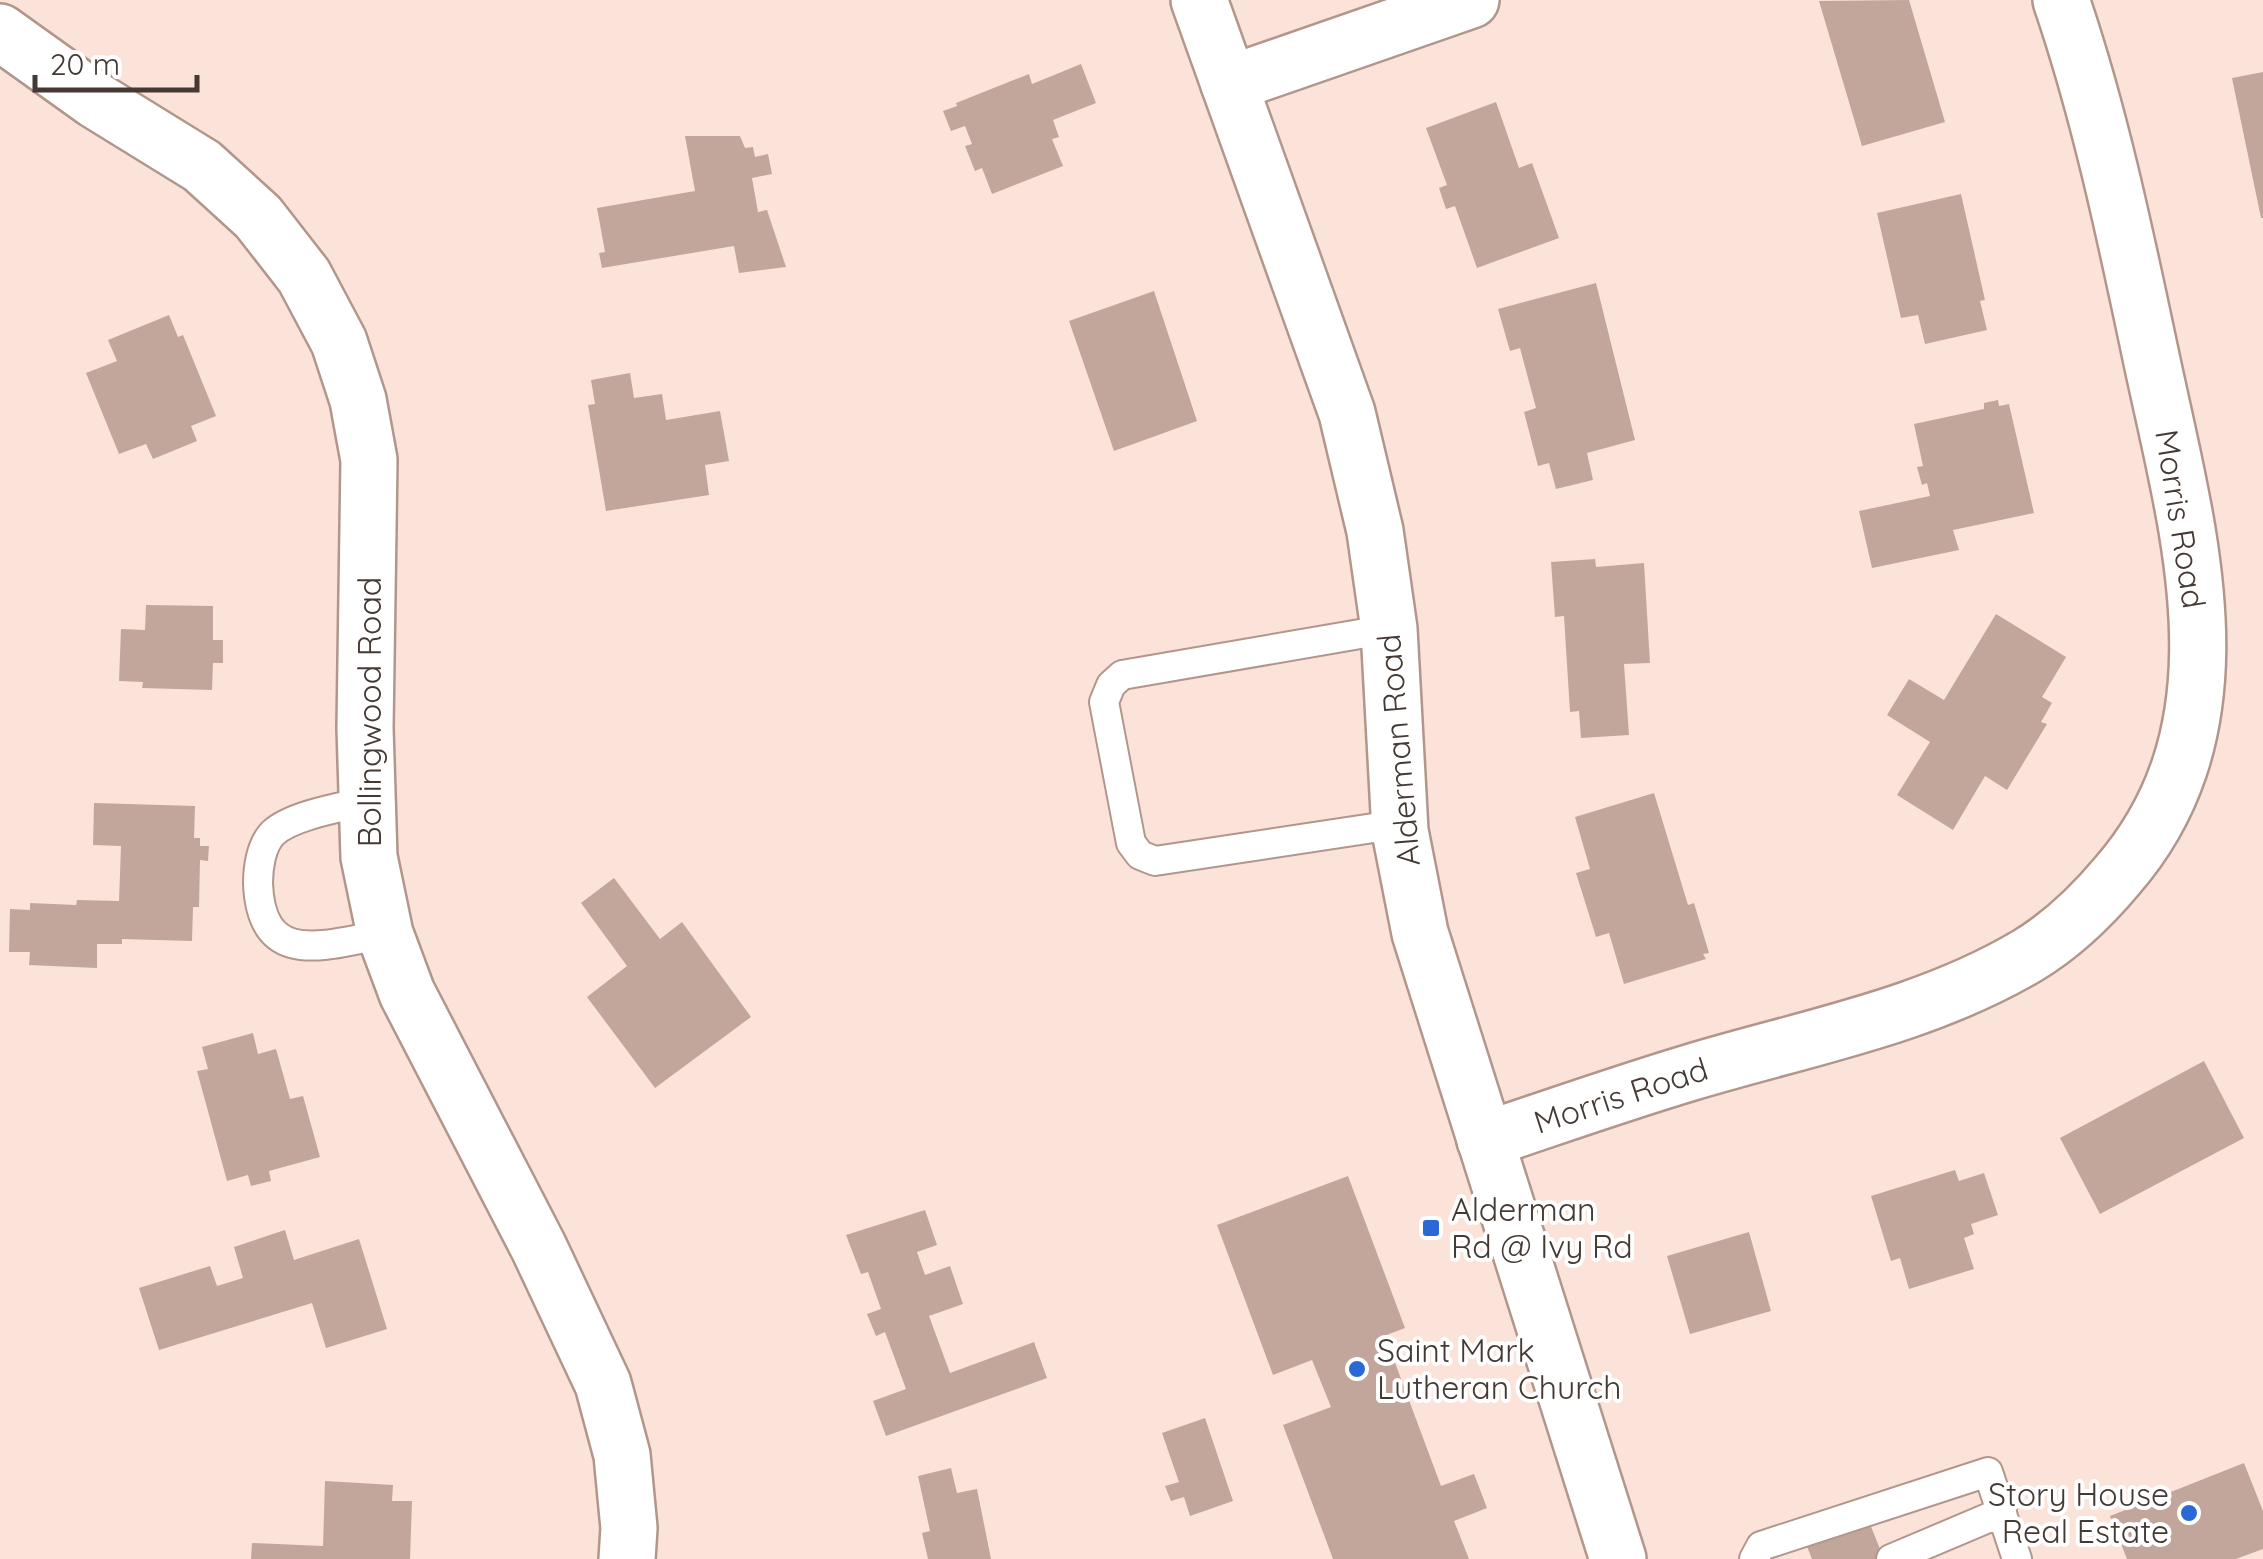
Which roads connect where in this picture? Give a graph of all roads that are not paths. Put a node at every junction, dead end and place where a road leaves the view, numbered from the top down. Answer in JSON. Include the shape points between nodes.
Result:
{"nodes":[{"id":1,"x":1199,"y":0,"type":"edge"},
{"id":2,"x":1472,"y":0,"type":"edge"},
{"id":3,"x":2061,"y":0,"type":"edge"},
{"id":4,"x":0,"y":32,"type":"edge"},
{"id":5,"x":1230,"y":84,"type":"junction"},
{"id":6,"x":1389,"y":629,"type":"junction"},
{"id":7,"x":368,"y":802,"type":"junction"},
{"id":8,"x":1400,"y":824,"type":"junction"},
{"id":9,"x":385,"y":934,"type":"junction"},
{"id":10,"x":1485,"y":1140,"type":"junction"},
{"id":11,"x":2002,"y":1512,"type":"junction"},
{"id":12,"x":627,"y":1559,"type":"edge"},
{"id":13,"x":1618,"y":1559,"type":"edge"},
{"id":14,"x":1754,"y":1559,"type":"edge"},
{"id":15,"x":1891,"y":1559,"type":"edge"},
{"id":16,"x":2017,"y":1559,"type":"edge"}],
"edges":[{"from":1,"to":5,"type":"street","name":"Alderman Road"},
{"from":2,"to":5,"type":"street"},
{"from":3,"to":10,"type":"street","name":"Morris Road","via":[[2132,265],[2194,561],[2200,660],[2192,727],[2172,791],[2140,850],[2087,912],[2027,956],[1936,1000]]},
{"from":4,"to":7,"type":"street","name":"Bollingwood Road","via":[[202,166],[258,217],[304,276],[339,342],[369,460]]},
{"from":5,"to":6,"type":"street","name":"Alderman Road","via":[[1346,413],[1375,532]]},
{"from":6,"to":8,"type":"street","name":"Alderman Road"},
{"from":6,"to":8,"type":"lane","via":[[1122,674],[1104,702],[1131,843],[1140,856],[1154,861]]},
{"from":7,"to":9,"type":"street","name":"Bollingwood Road","via":[[369,857]]},
{"from":7,"to":9,"type":"lane","via":[[312,814],[272,834],[258,865],[259,900],[265,925],[295,944]]},
{"from":8,"to":10,"type":"street","name":"Alderman Road","via":[[1420,933]]},
{"from":9,"to":12,"type":"street","name":"Bollingwood Road","via":[[407,993],[602,1384],[622,1455]]},
{"from":10,"to":13,"type":"street","name":"Alderman Road"},
{"from":11,"to":14,"type":"lane","via":[[1988,1472],[1761,1546]]},
{"from":11,"to":15,"type":"lane"},
{"from":11,"to":16,"type":"lane"}]}
